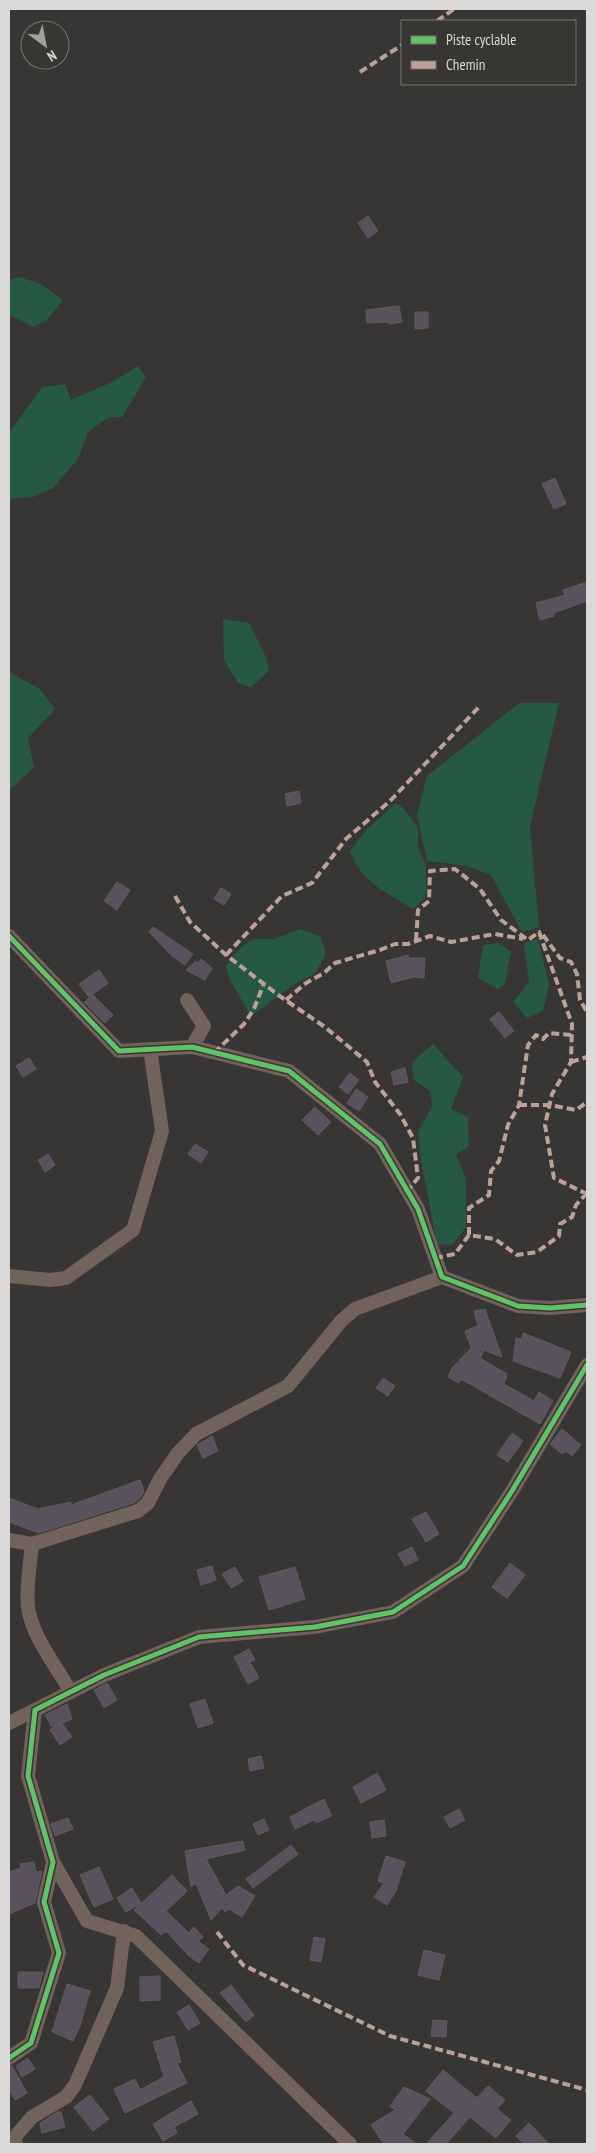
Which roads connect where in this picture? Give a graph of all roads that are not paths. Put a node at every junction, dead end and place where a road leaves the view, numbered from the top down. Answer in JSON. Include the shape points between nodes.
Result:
{"nodes":[{"id":1,"x":9,"y":936,"type":"edge"},
{"id":2,"x":187,"y":1000,"type":"dead end"},
{"id":3,"x":192,"y":1047,"type":"junction"},
{"id":4,"x":150,"y":1050,"type":"junction"},
{"id":5,"x":9,"y":1276,"type":"edge"},
{"id":6,"x":442,"y":1278,"type":"junction"},
{"id":7,"x":587,"y":1306,"type":"edge"},
{"id":8,"x":587,"y":1365,"type":"edge"},
{"id":9,"x":9,"y":1540,"type":"edge"},
{"id":10,"x":32,"y":1544,"type":"junction"},
{"id":11,"x":70,"y":1691,"type":"junction"},
{"id":12,"x":35,"y":1710,"type":"junction"},
{"id":13,"x":9,"y":1723,"type":"edge"},
{"id":14,"x":53,"y":1862,"type":"junction"},
{"id":15,"x":124,"y":1931,"type":"junction"},
{"id":16,"x":9,"y":2058,"type":"edge"},
{"id":17,"x":16,"y":2144,"type":"edge"},
{"id":18,"x":350,"y":2144,"type":"edge"}],
"edges":[{"from":1,"to":4,"type":"street","via":[[118,1051]]},
{"from":2,"to":3,"type":"street","via":[[204,1026]]},
{"from":3,"to":4,"type":"street"},
{"from":3,"to":6,"type":"street","via":[[289,1071],[380,1144],[418,1210]]},
{"from":4,"to":5,"type":"street","via":[[162,1131],[133,1230],[66,1278],[50,1280]]},
{"from":6,"to":7,"type":"street","via":[[518,1306]]},
{"from":6,"to":10,"type":"street","via":[[355,1309],[342,1320],[288,1386],[196,1434],[178,1452],[148,1503],[138,1511]]},
{"from":8,"to":11,"type":"street","via":[[463,1566],[393,1612],[315,1627],[199,1638]]},
{"from":9,"to":10,"type":"street"},
{"from":10,"to":11,"type":"street","via":[[28,1608],[38,1637]]},
{"from":11,"to":12,"type":"street"},
{"from":12,"to":13,"type":"street"},
{"from":12,"to":14,"type":"street","via":[[28,1776]]},
{"from":14,"to":15,"type":"street","via":[[87,1921]]},
{"from":14,"to":16,"type":"street","via":[[44,1902],[59,1953],[31,2043]]},
{"from":15,"to":17,"type":"street","via":[[117,1988],[74,2085],[66,2098],[32,2117],[14,2138]]},
{"from":15,"to":18,"type":"street","via":[[136,1936]]}]}
